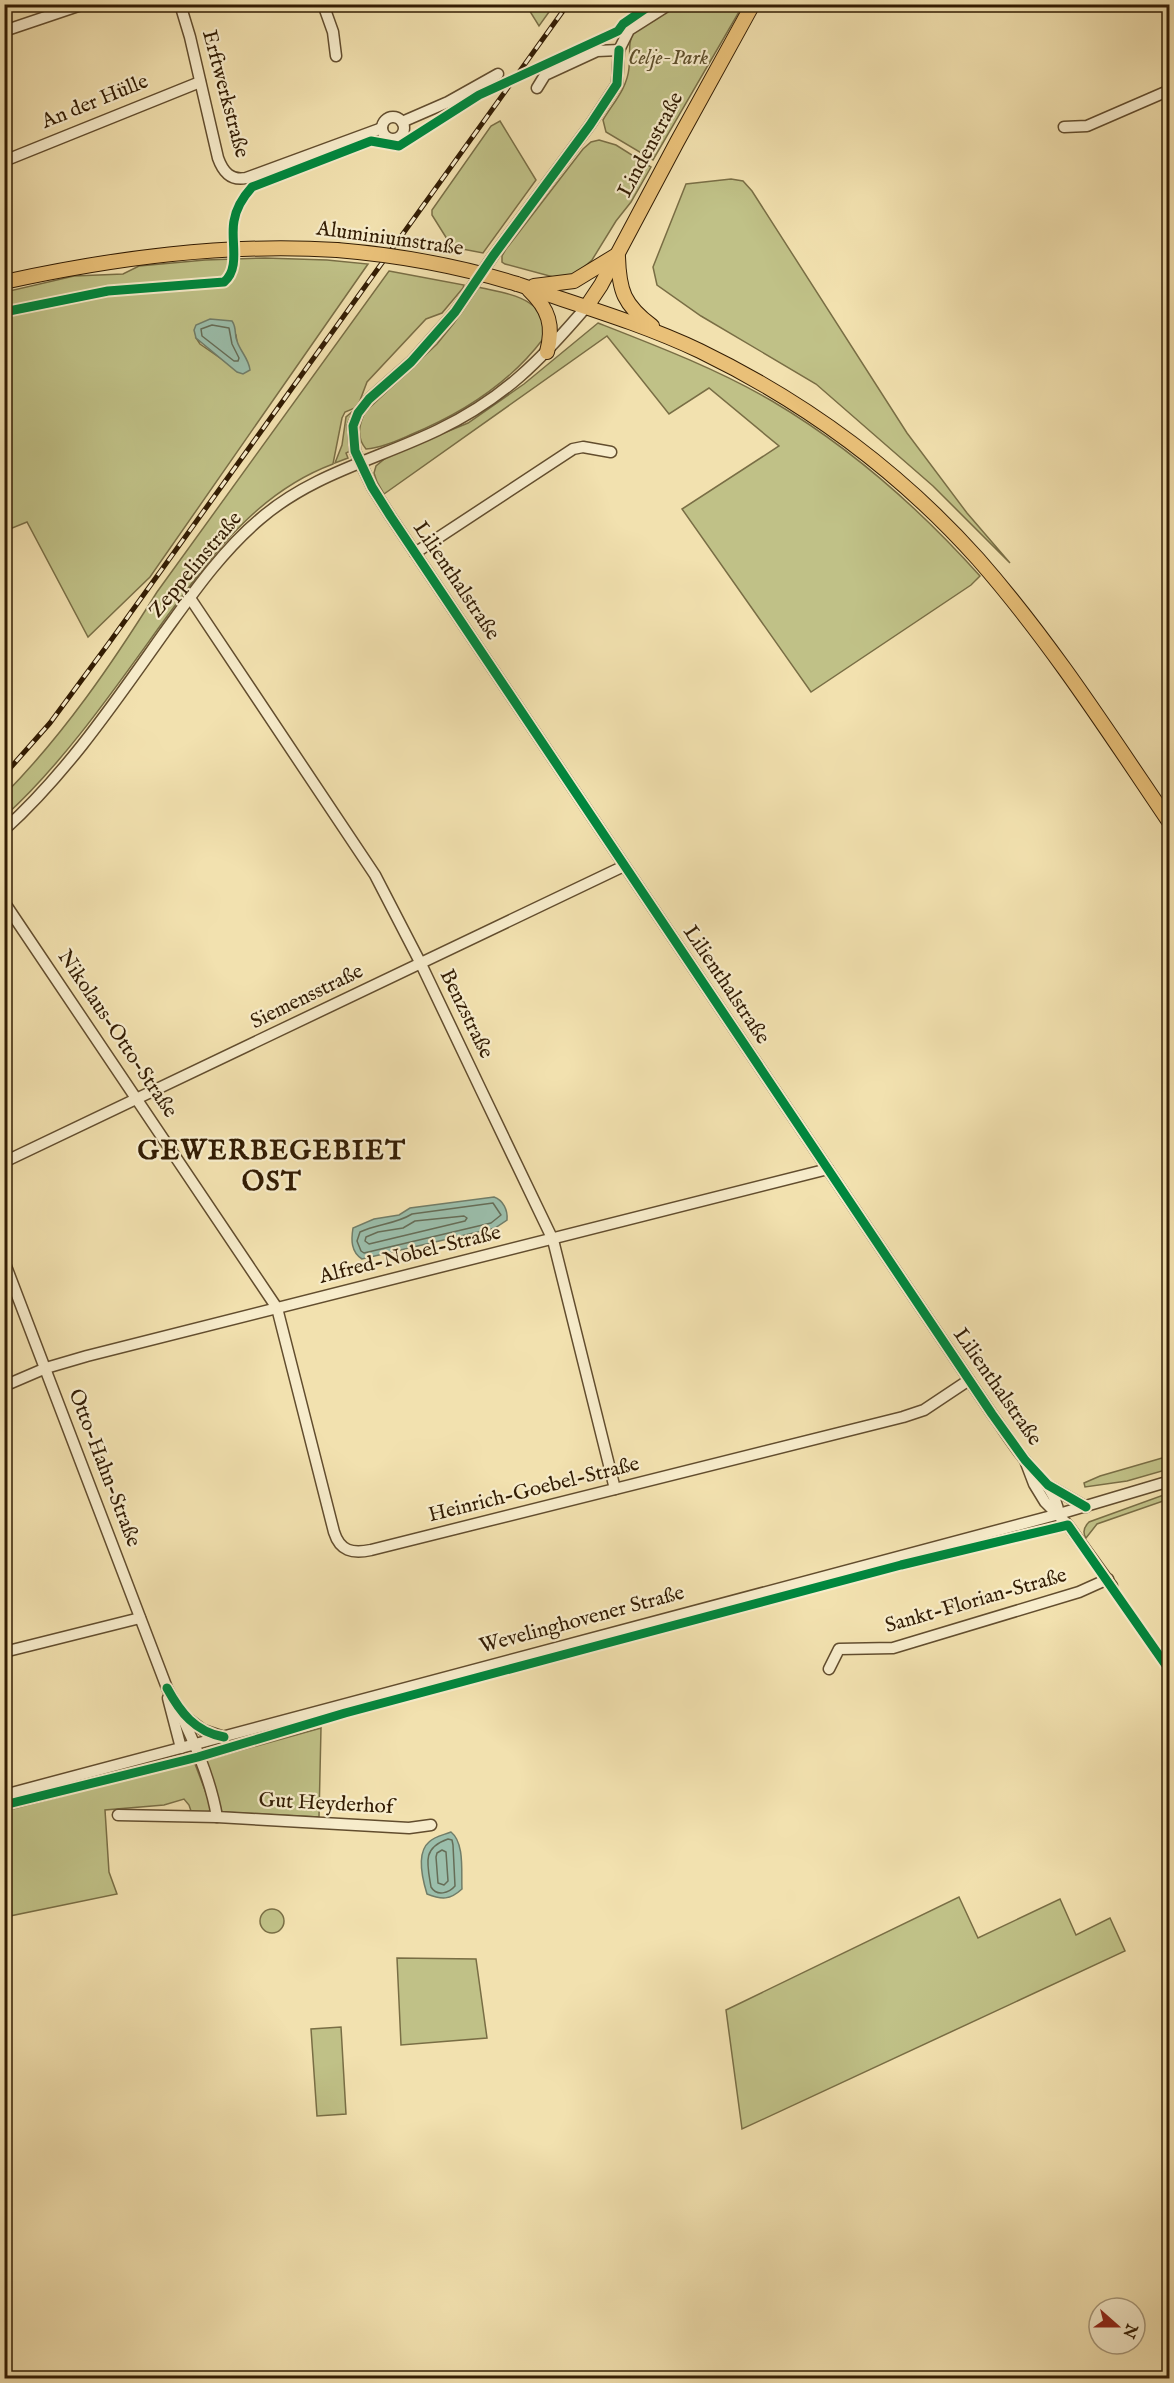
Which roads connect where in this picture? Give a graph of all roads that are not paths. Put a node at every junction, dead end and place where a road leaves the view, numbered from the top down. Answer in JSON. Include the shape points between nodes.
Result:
{"nodes":[{"id":1,"x":84,"y":4,"type":"edge"},
{"id":2,"x":180,"y":4,"type":"edge"},
{"id":3,"x":323,"y":4,"type":"edge"},
{"id":4,"x":670,"y":4,"type":"edge"},
{"id":5,"x":753,"y":4,"type":"edge"},
{"id":6,"x":4,"y":31,"type":"edge"},
{"id":7,"x":619,"y":50,"type":"junction"},
{"id":8,"x":336,"y":56,"type":"dead end"},
{"id":9,"x":498,"y":74,"type":"dead end"},
{"id":10,"x":201,"y":82,"type":"junction"},
{"id":11,"x":537,"y":88,"type":"dead end"},
{"id":12,"x":1170,"y":90,"type":"edge"},
{"id":13,"x":402,"y":122,"type":"junction"},
{"id":14,"x":1064,"y":127,"type":"dead end"},
{"id":15,"x":382,"y":128,"type":"junction"},
{"id":16,"x":4,"y":160,"type":"edge"},
{"id":17,"x":618,"y":255,"type":"junction"},
{"id":18,"x":4,"y":282,"type":"edge"},
{"id":19,"x":521,"y":285,"type":"junction"},
{"id":20,"x":587,"y":306,"type":"junction"},
{"id":21,"x":665,"y":336,"type":"junction"},
{"id":22,"x":547,"y":352,"type":"junction"},
{"id":23,"x":611,"y":452,"type":"dead end"},
{"id":24,"x":359,"y":462,"type":"junction"},
{"id":25,"x":415,"y":553,"type":"junction"},
{"id":26,"x":190,"y":598,"type":"junction"},
{"id":27,"x":1170,"y":824,"type":"edge"},
{"id":28,"x":4,"y":830,"type":"edge"},
{"id":29,"x":624,"y":866,"type":"junction"},
{"id":30,"x":4,"y":902,"type":"edge"},
{"id":31,"x":421,"y":964,"type":"junction"},
{"id":32,"x":138,"y":1100,"type":"junction"},
{"id":33,"x":4,"y":1162,"type":"edge"},
{"id":34,"x":828,"y":1169,"type":"junction"},
{"id":35,"x":553,"y":1240,"type":"junction"},
{"id":36,"x":4,"y":1262,"type":"edge"},
{"id":37,"x":277,"y":1308,"type":"junction"},
{"id":38,"x":46,"y":1368,"type":"junction"},
{"id":39,"x":969,"y":1380,"type":"junction"},
{"id":40,"x":4,"y":1386,"type":"edge"},
{"id":41,"x":1025,"y":1460,"type":"junction"},
{"id":42,"x":1170,"y":1481,"type":"edge"},
{"id":43,"x":1048,"y":1485,"type":"junction"},
{"id":44,"x":615,"y":1489,"type":"junction"},
{"id":45,"x":1086,"y":1506,"type":"junction"},
{"id":46,"x":1059,"y":1514,"type":"junction"},
{"id":47,"x":1110,"y":1583,"type":"joint"},
{"id":48,"x":140,"y":1618,"type":"junction"},
{"id":49,"x":4,"y":1652,"type":"edge"},
{"id":50,"x":829,"y":1669,"type":"dead end"},
{"id":51,"x":167,"y":1688,"type":"junction"},
{"id":52,"x":182,"y":1714,"type":"junction"},
{"id":53,"x":224,"y":1737,"type":"junction"},
{"id":54,"x":194,"y":1745,"type":"junction"},
{"id":55,"x":181,"y":1748,"type":"junction"},
{"id":56,"x":4,"y":1795,"type":"edge"},
{"id":57,"x":118,"y":1815,"type":"dead end"},
{"id":58,"x":218,"y":1817,"type":"junction"},
{"id":59,"x":432,"y":1825,"type":"dead end"}],
"edges":[{"from":1,"to":6,"type":"street"},
{"from":2,"to":10,"type":"street","name":"Erftwerkstraße"},
{"from":3,"to":8,"type":"street"},
{"from":4,"to":7,"type":"street","via":[[629,30]]},
{"from":5,"to":17,"type":"main road","name":"Lindenstraße"},
{"from":7,"to":11,"type":"street","via":[[597,51],[545,75]]},
{"from":7,"to":24,"type":"street","name":"Lilienthalstraße","via":[[617,84],[590,125],[455,312],[358,413],[352,434]]},
{"from":9,"to":13,"type":"street","name":"Erftwerkstraße"},
{"from":10,"to":15,"type":"street","name":"Erftwerkstraße","via":[[219,161],[225,172],[236,179],[369,137]]},
{"from":10,"to":16,"type":"street","name":"An der Hülle"},
{"from":12,"to":14,"type":"street","via":[[1087,126]]},
{"from":13,"to":15,"type":"street","name":"Erftwerkstraße","via":[[389,118]]},
{"from":13,"to":15,"type":"street","name":"Erftwerkstraße","via":[[403,132],[394,139],[384,135]]},
{"from":17,"to":19,"type":"main road","via":[[574,281]]},
{"from":17,"to":20,"type":"main road","name":"Lindenstraße"},
{"from":17,"to":21,"type":"main road","via":[[622,294],[641,318]]},
{"from":18,"to":19,"type":"main road","name":"Aluminiumstraße","bridge":true,"via":[[98,263],[174,253],[262,248],[337,250],[427,263]]},
{"from":19,"to":20,"type":"main road","name":"Aluminiumstraße"},
{"from":19,"to":22,"type":"main road","via":[[548,313],[551,330]]},
{"from":20,"to":21,"type":"main road","name":"Aluminiumstraße"},
{"from":20,"to":22,"type":"street","name":"Zeppelinstraße"},
{"from":21,"to":27,"type":"main road","via":[[736,369],[811,415],[872,460],[949,529],[1047,645]]},
{"from":22,"to":24,"type":"street","name":"Zeppelinstraße","via":[[518,380],[471,412],[428,435]]},
{"from":23,"to":25,"type":"street","name":"Lilienthalstraße","via":[[573,448]]},
{"from":24,"to":25,"type":"street","name":"Lilienthalstraße"},
{"from":24,"to":26,"type":"street","name":"Zeppelinstraße","via":[[299,490],[267,513],[235,543]]},
{"from":25,"to":29,"type":"street","name":"Lilienthalstraße"},
{"from":26,"to":28,"type":"street","name":"Zeppelinstraße","via":[[79,750]]},
{"from":26,"to":31,"type":"street","name":"Benzstraße","via":[[359,850]]},
{"from":29,"to":31,"type":"street","name":"Siemensstraße"},
{"from":29,"to":34,"type":"street","name":"Lilienthalstraße"},
{"from":30,"to":32,"type":"street","name":"Nikolaus-Otto-Straße"},
{"from":31,"to":32,"type":"street","name":"Siemensstraße"},
{"from":31,"to":35,"type":"street","name":"Benzstraße"},
{"from":32,"to":33,"type":"street","name":"Siemensstraße"},
{"from":32,"to":37,"type":"street","name":"Nikolaus-Otto-Straße"},
{"from":34,"to":35,"type":"street","name":"Alfred-Nobel-Straße"},
{"from":34,"to":39,"type":"street","name":"Lilienthalstraße"},
{"from":35,"to":37,"type":"street","name":"Alfred-Nobel-Straße"},
{"from":35,"to":44,"type":"street","name":"Benzstraße"},
{"from":36,"to":38,"type":"street","name":"Otto-Hahn-Straße"},
{"from":37,"to":38,"type":"street","name":"Alfred-Nobel-Straße"},
{"from":37,"to":44,"type":"street","name":"Heinrich-Goebel-Straße","via":[[334,1532],[346,1550],[371,1550]]},
{"from":38,"to":40,"type":"street","name":"Alfred-Nobel-Straße"},
{"from":38,"to":48,"type":"street","name":"Otto-Hahn-Straße"},
{"from":39,"to":41,"type":"street","name":"Lilienthalstraße"},
{"from":39,"to":44,"type":"street","name":"Heinrich-Goebel-Straße","via":[[924,1410],[903,1417]]},
{"from":41,"to":43,"type":"street","name":"Lilienthalstraße"},
{"from":41,"to":46,"type":"street","name":"Lilienthalstraße","via":[[1039,1494]]},
{"from":42,"to":45,"type":"street","name":"Wevelinghovener Straße"},
{"from":43,"to":45,"type":"street","name":"Lilienthalstraße"},
{"from":43,"to":46,"type":"street","name":"Lilienthalstraße"},
{"from":45,"to":46,"type":"street","name":"Wevelinghovener Straße"},
{"from":46,"to":47,"type":"street","name":"Lilienthalstraße"},
{"from":46,"to":53,"type":"street","name":"Wevelinghovener Straße"},
{"from":47,"to":50,"type":"street","name":"Sankt-Florian-Straße","via":[[893,1648],[839,1649]]},
{"from":48,"to":49,"type":"street"},
{"from":48,"to":51,"type":"street","name":"Otto-Hahn-Straße"},
{"from":51,"to":52,"type":"street","name":"Otto-Hahn-Straße"},
{"from":51,"to":55,"type":"street","name":"Otto-Hahn-Straße"},
{"from":52,"to":53,"type":"street","name":"Otto-Hahn-Straße","via":[[203,1730]]},
{"from":52,"to":54,"type":"street","name":"Otto-Hahn-Straße"},
{"from":53,"to":54,"type":"street","name":"Wevelinghovener Straße"},
{"from":54,"to":55,"type":"street","name":"Wevelinghovener Straße"},
{"from":54,"to":58,"type":"street"},
{"from":55,"to":56,"type":"street","name":"Wevelinghovener Straße"},
{"from":57,"to":58,"type":"street","name":"Gut Heyderhof"},
{"from":58,"to":59,"type":"street","name":"Gut Heyderhof","via":[[409,1828]]}]}
